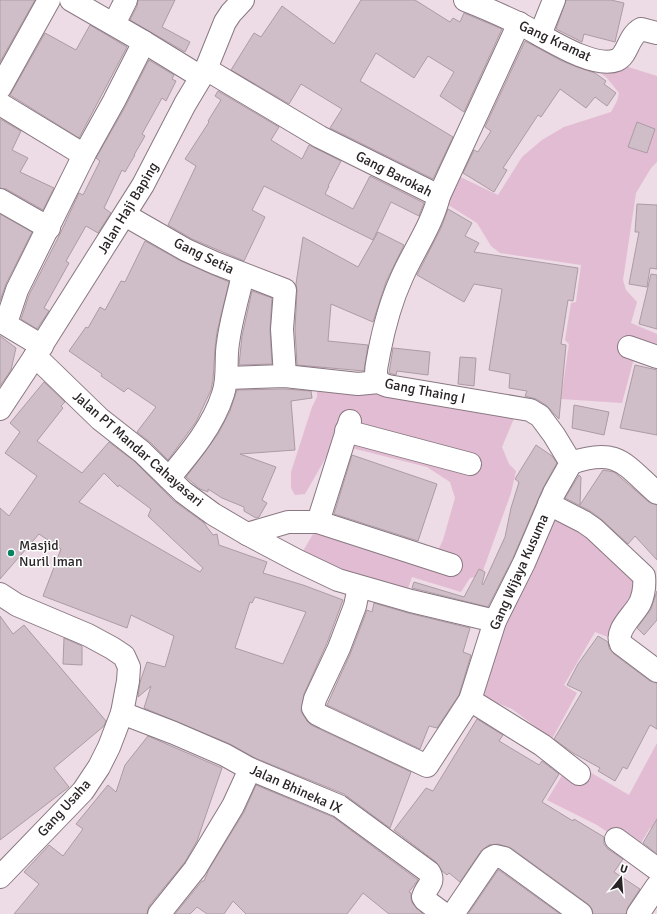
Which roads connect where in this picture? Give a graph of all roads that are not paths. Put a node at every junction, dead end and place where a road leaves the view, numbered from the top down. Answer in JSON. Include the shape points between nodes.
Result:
{"nodes":[{"id":1,"x":49,"y":0,"type":"edge"},
{"id":2,"x":71,"y":0,"type":"edge"},
{"id":3,"x":126,"y":0,"type":"edge"},
{"id":4,"x":243,"y":0,"type":"edge"},
{"id":5,"x":465,"y":0,"type":"edge"},
{"id":6,"x":554,"y":0,"type":"edge"},
{"id":7,"x":519,"y":23,"type":"junction"},
{"id":8,"x":114,"y":24,"type":"junction"},
{"id":9,"x":657,"y":33,"type":"edge"},
{"id":10,"x":540,"y":35,"type":"junction"},
{"id":11,"x":144,"y":42,"type":"junction"},
{"id":12,"x":203,"y":73,"type":"junction"},
{"id":13,"x":0,"y":88,"type":"edge"},
{"id":14,"x":0,"y":104,"type":"edge"},
{"id":15,"x":84,"y":156,"type":"junction"},
{"id":16,"x":439,"y":196,"type":"junction"},
{"id":17,"x":0,"y":200,"type":"edge"},
{"id":18,"x":125,"y":215,"type":"junction"},
{"id":19,"x":49,"y":228,"type":"junction"},
{"id":20,"x":243,"y":275,"type":"junction"},
{"id":21,"x":3,"y":322,"type":"edge"},
{"id":22,"x":629,"y":347,"type":"dead end"},
{"id":23,"x":39,"y":351,"type":"junction"},
{"id":24,"x":657,"y":357,"type":"edge"},
{"id":25,"x":285,"y":376,"type":"junction"},
{"id":26,"x":227,"y":378,"type":"junction"},
{"id":27,"x":379,"y":382,"type":"junction"},
{"id":28,"x":0,"y":409,"type":"edge"},
{"id":29,"x":571,"y":463,"type":"junction"},
{"id":30,"x":470,"y":464,"type":"dead end"},
{"id":31,"x":169,"y":478,"type":"junction"},
{"id":32,"x":657,"y":493,"type":"edge"},
{"id":33,"x":549,"y":504,"type":"junction"},
{"id":34,"x":318,"y":522,"type":"junction"},
{"id":35,"x":246,"y":534,"type":"junction"},
{"id":36,"x":451,"y":565,"type":"dead end"},
{"id":37,"x":360,"y":587,"type":"junction"},
{"id":38,"x":0,"y":594,"type":"edge"},
{"id":39,"x":495,"y":621,"type":"junction"},
{"id":40,"x":657,"y":672,"type":"edge"},
{"id":41,"x":470,"y":700,"type":"junction"},
{"id":42,"x":122,"y":713,"type":"junction"},
{"id":43,"x":250,"y":770,"type":"junction"},
{"id":44,"x":579,"y":774,"type":"dead end"},
{"id":45,"x":616,"y":839,"type":"dead end"},
{"id":46,"x":657,"y":869,"type":"edge"},
{"id":47,"x":0,"y":877,"type":"edge"},
{"id":48,"x":657,"y":886,"type":"edge"},
{"id":49,"x":159,"y":914,"type":"edge"},
{"id":50,"x":444,"y":914,"type":"edge"},
{"id":51,"x":453,"y":914,"type":"edge"},
{"id":52,"x":581,"y":914,"type":"edge"},
{"id":53,"x":638,"y":914,"type":"edge"}],
"edges":[{"from":1,"to":13,"type":"street"},
{"from":2,"to":8,"type":"street","name":"Gang Barokah"},
{"from":3,"to":8,"type":"street"},
{"from":4,"to":12,"type":"street","name":"Jalan Haji Baping","via":[[225,22]]},
{"from":5,"to":7,"type":"street","name":"Gang Kramat"},
{"from":6,"to":10,"type":"street"},
{"from":7,"to":10,"type":"street","name":"Gang Kramat"},
{"from":7,"to":16,"type":"street","name":"Gang Barokah"},
{"from":8,"to":11,"type":"street","name":"Gang Barokah"},
{"from":9,"to":10,"type":"street","name":"Gang Kramat","via":[[641,29],[636,31],[619,59],[613,61],[584,56]]},
{"from":11,"to":12,"type":"street","name":"Gang Barokah"},
{"from":11,"to":15,"type":"street"},
{"from":12,"to":16,"type":"street","name":"Gang Barokah","via":[[320,137]]},
{"from":12,"to":18,"type":"street","name":"Jalan Haji Baping"},
{"from":14,"to":15,"type":"street"},
{"from":15,"to":19,"type":"street"},
{"from":16,"to":27,"type":"street","name":"Gang Thaing I","via":[[388,311],[376,371]]},
{"from":17,"to":19,"type":"street"},
{"from":18,"to":20,"type":"street","name":"Gang Setia","via":[[186,250]]},
{"from":18,"to":23,"type":"street","name":"Jalan Haji Baping"},
{"from":19,"to":21,"type":"street"},
{"from":20,"to":25,"type":"street","name":"Gang Setia","via":[[285,290],[282,329]]},
{"from":20,"to":26,"type":"street","via":[[228,344]]},
{"from":21,"to":23,"type":"street","name":"Jalan PT Mandar Cahayasari"},
{"from":22,"to":24,"type":"street"},
{"from":23,"to":28,"type":"street","name":"Jalan Haji Baping"},
{"from":23,"to":31,"type":"street","name":"Jalan PT Mandar Cahayasari","via":[[100,419],[142,452]]},
{"from":25,"to":26,"type":"street"},
{"from":25,"to":27,"type":"street","via":[[358,384]]},
{"from":26,"to":31,"type":"street","via":[[218,408],[193,449]]},
{"from":27,"to":29,"type":"street","name":"Gang Thaing I","via":[[388,386],[530,410],[540,416],[554,434]]},
{"from":29,"to":32,"type":"street","via":[[599,456],[617,459]]},
{"from":29,"to":33,"type":"street","name":"Gang Wijaya Kusuma"},
{"from":30,"to":34,"type":"street","via":[[348,426]]},
{"from":31,"to":35,"type":"street","name":"Jalan PT Mandar Cahayasari","via":[[208,511]]},
{"from":33,"to":39,"type":"street","name":"Gang Wijaya Kusuma"},
{"from":33,"to":40,"type":"street","via":[[594,529],[644,576],[643,595],[624,625],[619,640]]},
{"from":34,"to":35,"type":"street","via":[[288,522]]},
{"from":34,"to":36,"type":"street"},
{"from":35,"to":37,"type":"street","name":"Jalan PT Mandar Cahayasari","via":[[338,580]]},
{"from":37,"to":39,"type":"street","name":"Jalan PT Mandar Cahayasari"},
{"from":37,"to":41,"type":"street","name":"Gang Wijaya Kusuma","via":[[339,648],[315,699],[313,708],[317,714],[426,766]]},
{"from":38,"to":42,"type":"street","name":"Gang Usaha","via":[[17,605],[88,635],[124,656],[129,667]]},
{"from":39,"to":41,"type":"street","name":"Gang Wijaya Kusuma"},
{"from":41,"to":44,"type":"street","via":[[542,745]]},
{"from":42,"to":43,"type":"street","name":"Jalan Bhineka IX","via":[[225,755]]},
{"from":42,"to":47,"type":"street","name":"Gang Usaha","via":[[109,747],[83,791]]},
{"from":43,"to":49,"type":"street","via":[[233,806],[195,869]]},
{"from":43,"to":50,"type":"street","name":"Jalan Bhineka IX","via":[[339,806],[429,872],[431,882],[422,897]]},
{"from":45,"to":46,"type":"street"},
{"from":48,"to":53,"type":"street"},
{"from":51,"to":52,"type":"street","via":[[491,858],[495,856],[504,858]]}]}
